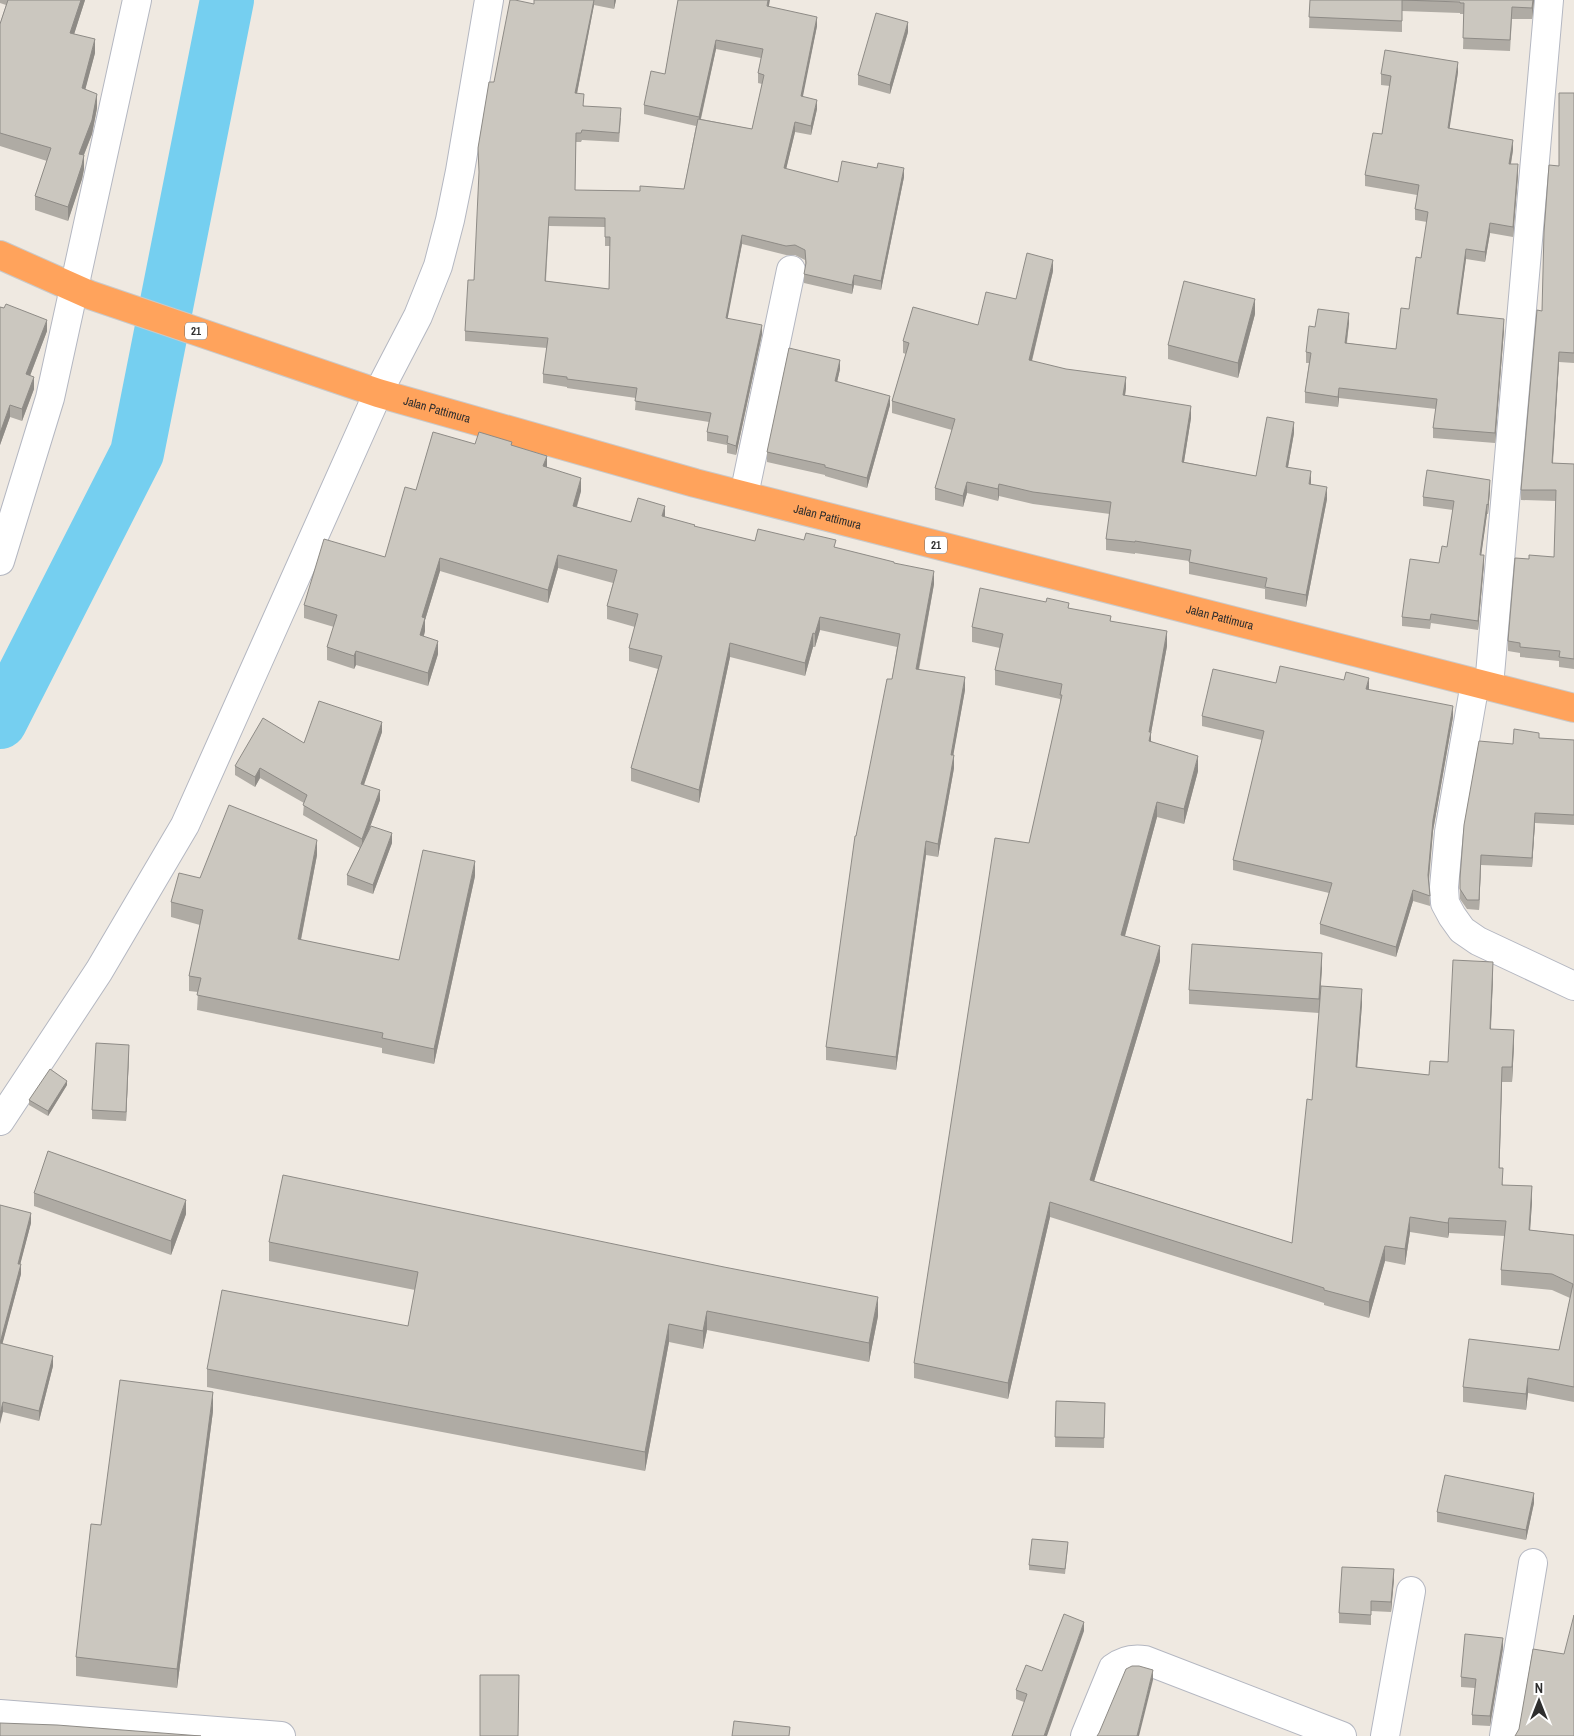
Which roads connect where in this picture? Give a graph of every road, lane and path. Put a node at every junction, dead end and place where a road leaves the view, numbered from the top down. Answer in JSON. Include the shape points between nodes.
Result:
{"nodes":[{"id":1,"x":137,"y":0,"type":"edge"},
{"id":2,"x":489,"y":0,"type":"edge"},
{"id":3,"x":1549,"y":0,"type":"edge"},
{"id":4,"x":0,"y":255,"type":"edge"},
{"id":5,"x":791,"y":270,"type":"dead end"},
{"id":6,"x":82,"y":292,"type":"junction"},
{"id":7,"x":378,"y":393,"type":"junction"},
{"id":8,"x":744,"y":495,"type":"junction"},
{"id":9,"x":0,"y":561,"type":"edge"},
{"id":10,"x":1481,"y":685,"type":"junction"},
{"id":11,"x":1574,"y":708,"type":"edge"},
{"id":12,"x":1574,"y":986,"type":"edge"},
{"id":13,"x":0,"y":1121,"type":"edge"},
{"id":14,"x":1533,"y":1563,"type":"dead end"},
{"id":15,"x":1411,"y":1591,"type":"dead end"},
{"id":16,"x":0,"y":1714,"type":"edge"},
{"id":17,"x":281,"y":1736,"type":"edge"},
{"id":18,"x":1085,"y":1736,"type":"edge"},
{"id":19,"x":1342,"y":1736,"type":"edge"},
{"id":20,"x":1385,"y":1736,"type":"edge"},
{"id":21,"x":1504,"y":1736,"type":"edge"}],
"edges":[{"from":1,"to":6,"type":"street"},
{"from":2,"to":7,"type":"street","via":[[460,171],[438,266],[418,316]]},
{"from":3,"to":10,"type":"street"},
{"from":4,"to":6,"type":"highway","number":"21"},
{"from":5,"to":8,"type":"street"},
{"from":6,"to":7,"type":"highway","name":"Jalan Pattimura","number":"21"},
{"from":6,"to":9,"type":"street"},
{"from":7,"to":8,"type":"highway","name":"Jalan Pattimura","number":"21"},
{"from":7,"to":13,"type":"street","via":[[185,825],[99,972]]},
{"from":8,"to":10,"type":"highway","name":"Jalan Pattimura","number":"21"},
{"from":10,"to":11,"type":"highway","name":"Jalan Pattimura","number":"21"},
{"from":10,"to":12,"type":"street","via":[[1449,832],[1445,903],[1462,930],[1478,941]]},
{"from":14,"to":21,"type":"street"},
{"from":15,"to":20,"type":"street"},
{"from":16,"to":17,"type":"street"},
{"from":18,"to":19,"type":"street","via":[[1113,1668],[1120,1662],[1137,1658]]}]}
